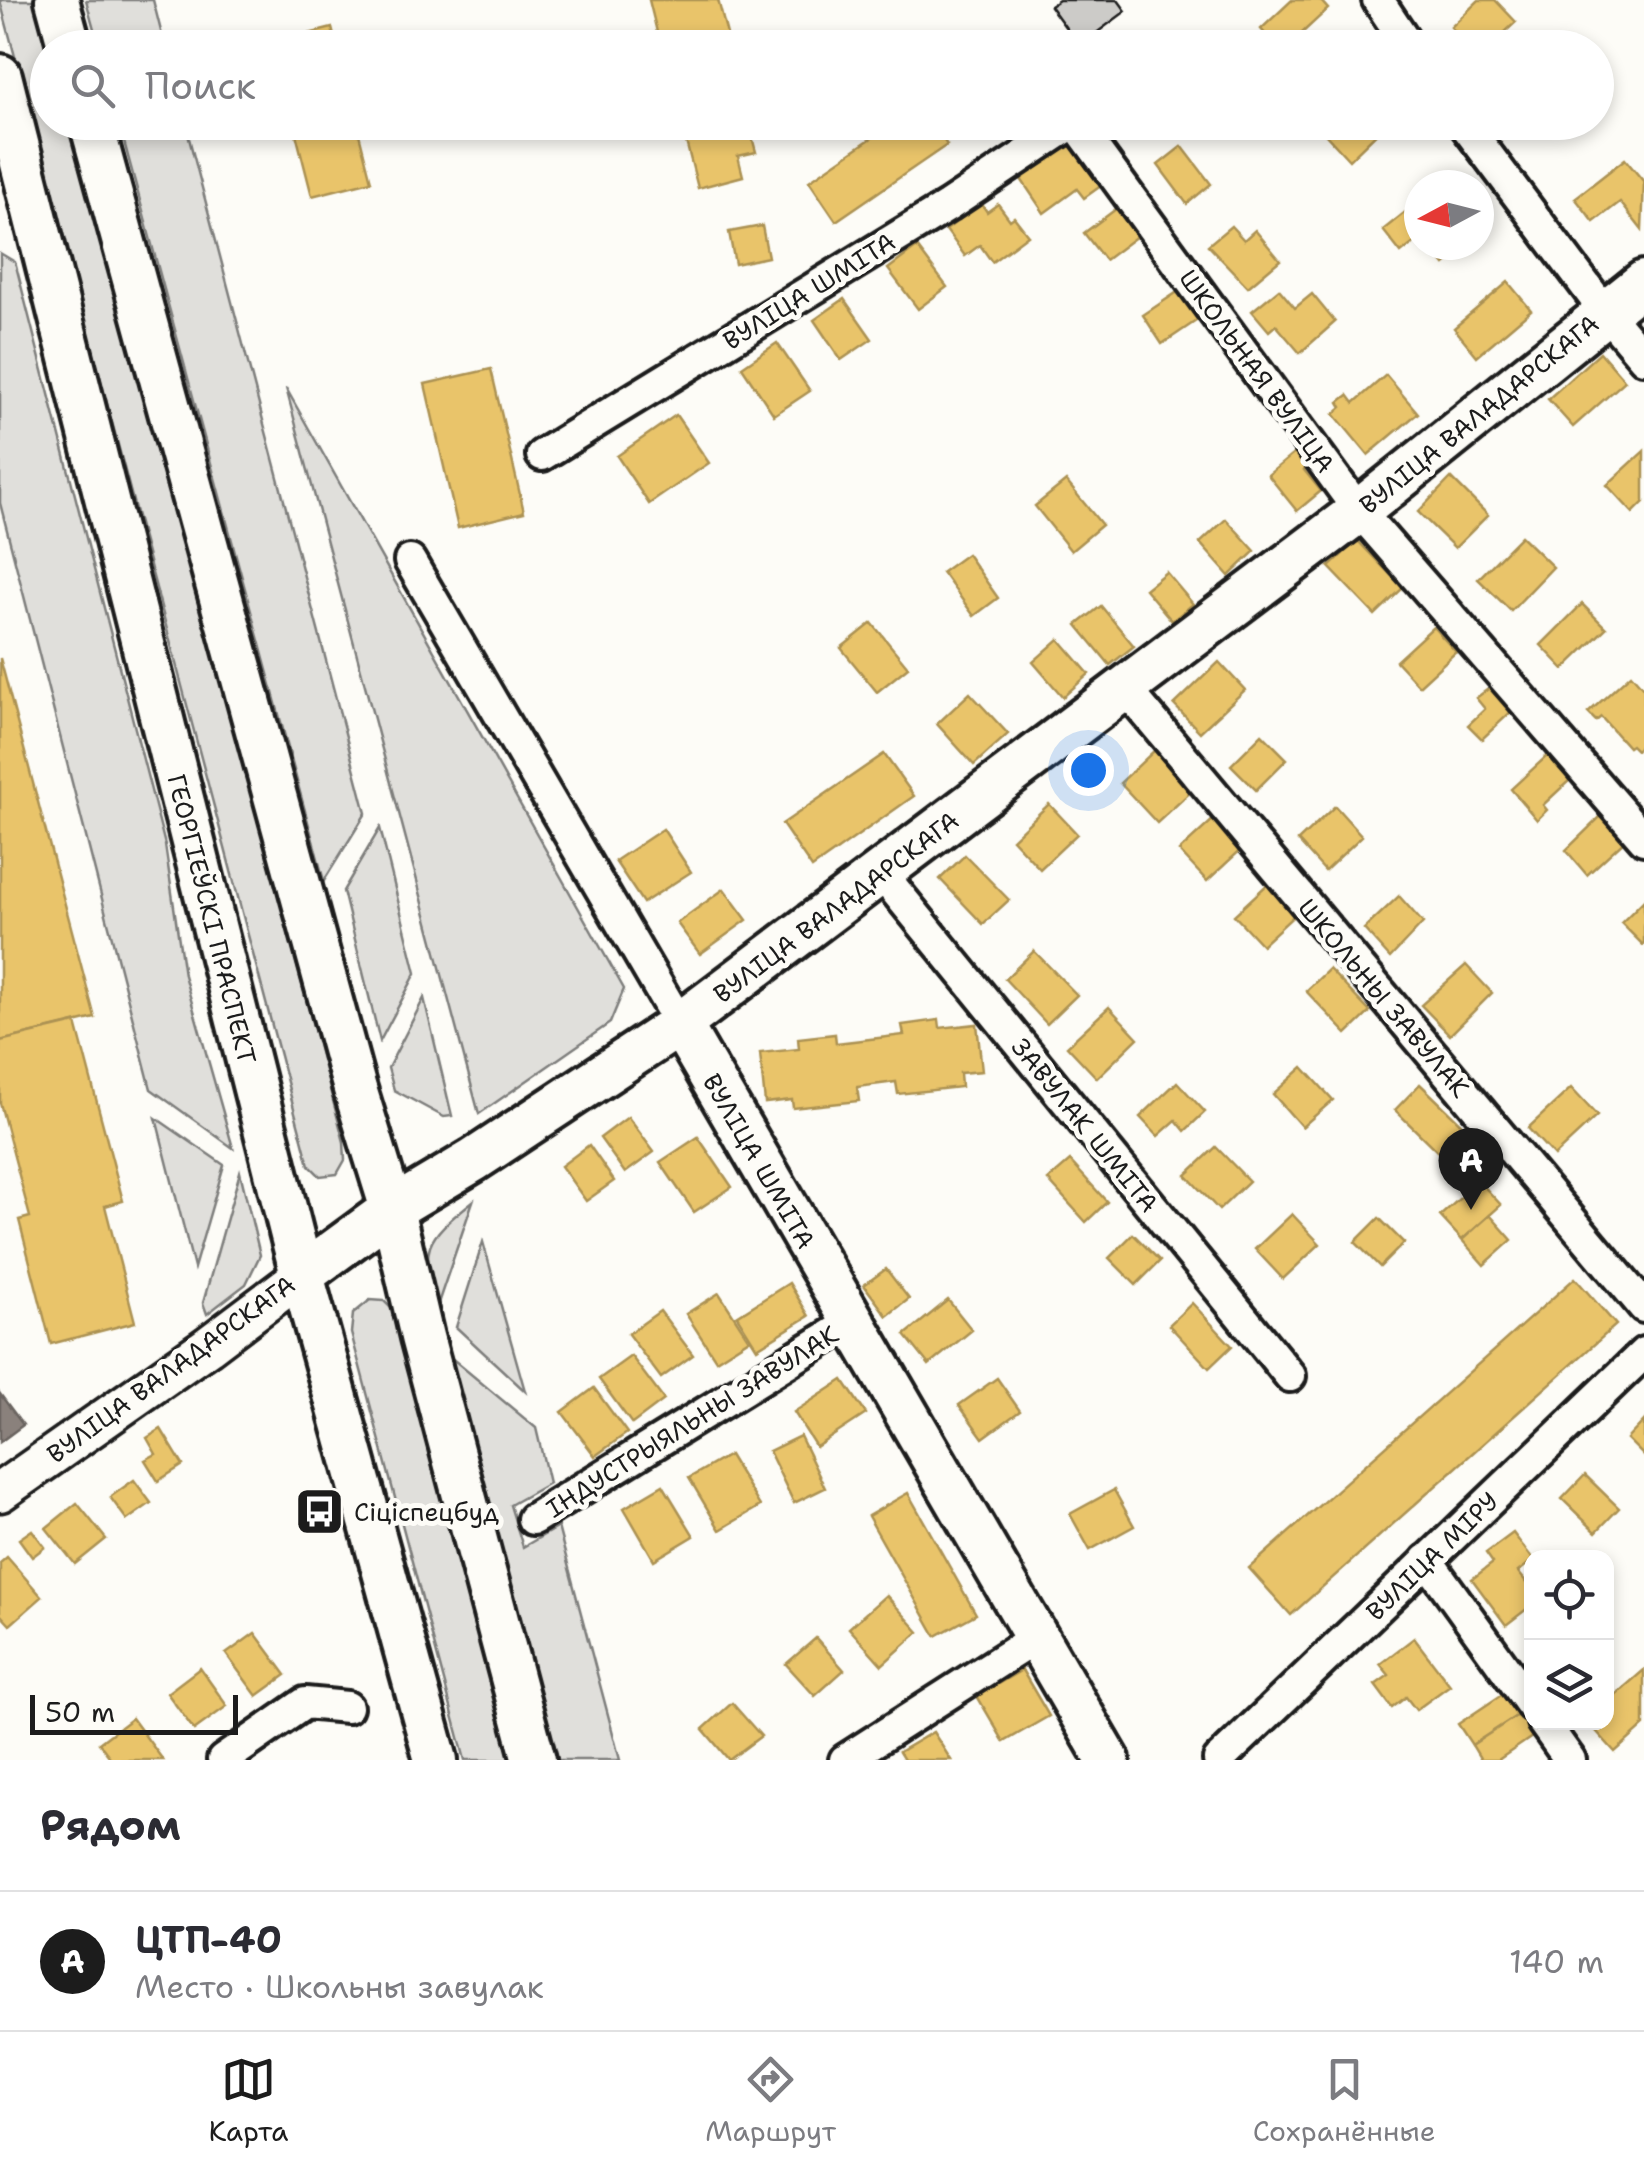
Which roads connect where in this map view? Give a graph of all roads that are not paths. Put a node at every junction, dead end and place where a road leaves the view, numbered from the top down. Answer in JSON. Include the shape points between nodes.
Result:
{"nodes":[{"id":1,"x":57,"y":0,"type":"edge"},
{"id":2,"x":1390,"y":5,"type":"edge"},
{"id":3,"x":65,"y":30,"type":"edge"},
{"id":4,"x":1402,"y":30,"type":"edge"},
{"id":5,"x":0,"y":76,"type":"edge"},
{"id":6,"x":96,"y":140,"type":"edge"},
{"id":7,"x":1047,"y":140,"type":"edge"},
{"id":8,"x":1087,"y":140,"type":"edge"},
{"id":9,"x":1476,"y":140,"type":"edge"},
{"id":10,"x":1644,"y":282,"type":"edge"},
{"id":11,"x":1606,"y":313,"type":"junction"},
{"id":12,"x":1644,"y":358,"type":"edge"},
{"id":13,"x":542,"y":455,"type":"dead end"},
{"id":14,"x":1359,"y":512,"type":"junction"},
{"id":15,"x":410,"y":561,"type":"dead end"},
{"id":16,"x":1126,"y":688,"type":"junction"},
{"id":17,"x":1644,"y":839,"type":"edge"},
{"id":18,"x":881,"y":873,"type":"junction"},
{"id":19,"x":680,"y":1024,"type":"junction"},
{"id":20,"x":392,"y":1209,"type":"junction"},
{"id":21,"x":302,"y":1275,"type":"junction"},
{"id":22,"x":1644,"y":1307,"type":"edge"},
{"id":23,"x":852,"y":1322,"type":"junction"},
{"id":24,"x":1644,"y":1353,"type":"edge"},
{"id":25,"x":1290,"y":1376,"type":"dead end"},
{"id":26,"x":0,"y":1492,"type":"edge"},
{"id":27,"x":533,"y":1519,"type":"dead end"},
{"id":28,"x":1427,"y":1560,"type":"junction"},
{"id":29,"x":1038,"y":1637,"type":"junction"},
{"id":30,"x":1524,"y":1695,"type":"edge"},
{"id":31,"x":347,"y":1707,"type":"dead end"},
{"id":32,"x":1549,"y":1730,"type":"edge"},
{"id":33,"x":223,"y":1760,"type":"edge"},
{"id":34,"x":436,"y":1760,"type":"edge"},
{"id":35,"x":534,"y":1760,"type":"edge"},
{"id":36,"x":845,"y":1760,"type":"edge"},
{"id":37,"x":1108,"y":1760,"type":"edge"},
{"id":38,"x":1219,"y":1760,"type":"edge"},
{"id":39,"x":1570,"y":1760,"type":"edge"}],
"edges":[{"from":1,"to":3,"type":"main road"},
{"from":2,"to":4,"type":"street"},
{"from":5,"to":21,"type":"main road","name":"ГЕОРГІЕЎСКІ ПРАСПЕКТ"},
{"from":6,"to":20,"type":"main road"},
{"from":7,"to":13,"type":"street","name":"ВУЛІЦА ШМІТА"},
{"from":8,"to":14,"type":"street","name":"ШКОЛЬНАЯ ВУЛІЦА"},
{"from":9,"to":11,"type":"street"},
{"from":10,"to":11,"type":"main road","name":"ВУЛІЦА ВАЛАДАРСКАГА"},
{"from":11,"to":12,"type":"street"},
{"from":11,"to":14,"type":"main road","name":"ВУЛІЦА ВАЛАДАРСКАГА"},
{"from":14,"to":16,"type":"main road","name":"ВУЛІЦА ВАЛАДАРСКАГА"},
{"from":14,"to":17,"type":"street","name":"ШКОЛЬНАЯ ВУЛІЦА"},
{"from":15,"to":19,"type":"street","name":"ВУЛІЦА ШМІТА"},
{"from":16,"to":18,"type":"main road","name":"ВУЛІЦА ВАЛАДАРСКАГА"},
{"from":16,"to":22,"type":"street","name":"ШКОЛЬНЫ ЗАВУЛАК"},
{"from":18,"to":19,"type":"main road","name":"ВУЛІЦА ВАЛАДАРСКАГА"},
{"from":18,"to":25,"type":"street","name":"ЗАВУЛАК ШМІТА"},
{"from":19,"to":20,"type":"main road","name":"ВУЛІЦА ВАЛАДАРСКАГА"},
{"from":19,"to":23,"type":"main road","name":"ВУЛІЦА ШМІТА"},
{"from":20,"to":21,"type":"main road","name":"ВУЛІЦА ВАЛАДАРСКАГА"},
{"from":20,"to":35,"type":"main road"},
{"from":21,"to":26,"type":"street","name":"ВУЛІЦА ВАЛАДАРСКАГА"},
{"from":21,"to":34,"type":"main road","name":"ГЕОРГІЕЎСКІ ПРАСПЕКТ"},
{"from":23,"to":27,"type":"street","name":"ІНДУСТРЫЯЛЬНЫ ЗАВУЛАК"},
{"from":23,"to":29,"type":"main road","name":"ВУЛІЦА ШМІТА"},
{"from":24,"to":28,"type":"street","name":"ВУЛІЦА МІРУ"},
{"from":28,"to":30,"type":"street"},
{"from":28,"to":38,"type":"street","name":"ВУЛІЦА МІРУ"},
{"from":29,"to":36,"type":"street"},
{"from":29,"to":37,"type":"main road","name":"ВУЛІЦА ШМІТА"},
{"from":31,"to":33,"type":"street","via":[[306,1703]]},
{"from":32,"to":39,"type":"street"}]}
